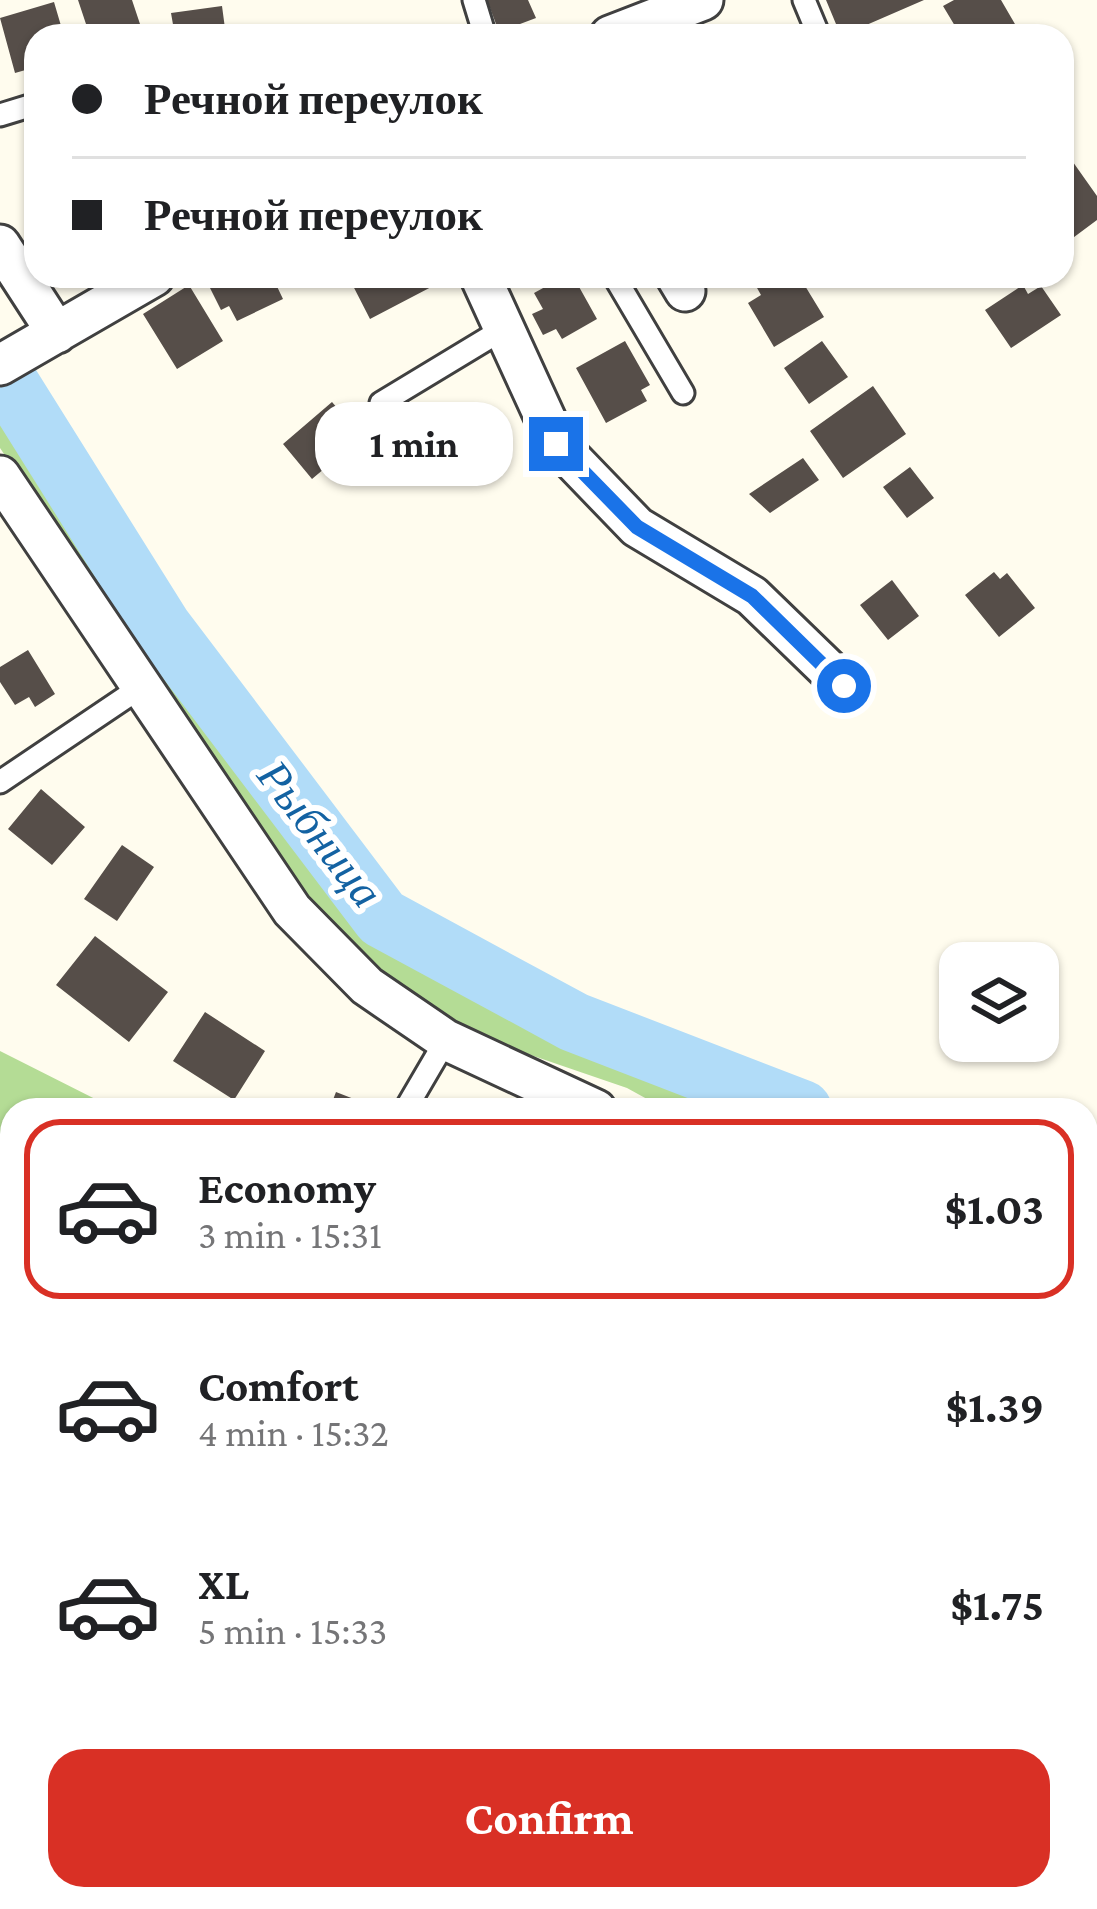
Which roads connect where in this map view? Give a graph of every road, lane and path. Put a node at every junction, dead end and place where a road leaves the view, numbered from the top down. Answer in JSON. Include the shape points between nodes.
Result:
{"nodes":[{"id":1,"x":703,"y":0,"type":"edge"},
{"id":2,"x":641,"y":24,"type":"edge"},
{"id":3,"x":0,"y":245,"type":"edge"},
{"id":4,"x":134,"y":288,"type":"edge"},
{"id":5,"x":486,"y":288,"type":"edge"},
{"id":6,"x":621,"y":288,"type":"edge"},
{"id":7,"x":505,"y":328,"type":"junction"},
{"id":8,"x":30,"y":349,"type":"edge"},
{"id":9,"x":683,"y":393,"type":"dead end"},
{"id":10,"x":381,"y":403,"type":"dead end"},
{"id":11,"x":0,"y":476,"type":"edge"},
{"id":12,"x":844,"y":686,"type":"dead end"},
{"id":13,"x":141,"y":687,"type":"junction"},
{"id":14,"x":0,"y":782,"type":"edge"},
{"id":15,"x":446,"y":1040,"type":"junction"},
{"id":16,"x":412,"y":1098,"type":"edge"},
{"id":17,"x":570,"y":1098,"type":"edge"}],
"edges":[{"from":1,"to":2,"type":"street"},
{"from":3,"to":8,"type":"street"},
{"from":4,"to":8,"type":"street"},
{"from":5,"to":7,"type":"street"},
{"from":6,"to":9,"type":"lane"},
{"from":7,"to":10,"type":"lane"},
{"from":7,"to":12,"type":"street","via":[[556,444],[637,527],[752,596]]},
{"from":11,"to":13,"type":"street"},
{"from":13,"to":14,"type":"lane"},
{"from":13,"to":15,"type":"street","via":[[292,910],[368,986]]},
{"from":15,"to":16,"type":"lane"},
{"from":15,"to":17,"type":"street"}]}
